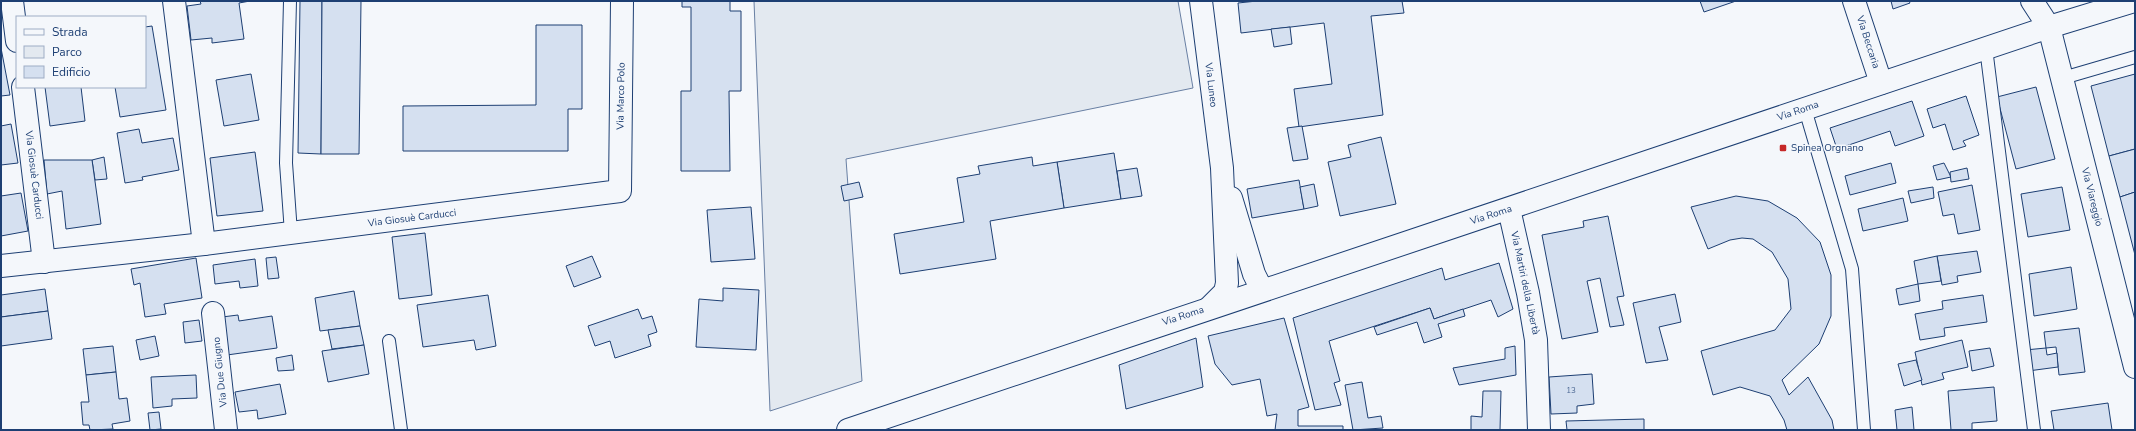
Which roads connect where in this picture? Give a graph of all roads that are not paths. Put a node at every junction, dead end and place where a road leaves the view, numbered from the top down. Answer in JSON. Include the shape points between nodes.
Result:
{"nodes":[{"id":1,"x":12,"y":1,"type":"edge"},
{"id":2,"x":174,"y":1,"type":"edge"},
{"id":3,"x":290,"y":1,"type":"edge"},
{"id":4,"x":622,"y":1,"type":"edge"},
{"id":5,"x":1201,"y":1,"type":"edge"},
{"id":6,"x":1854,"y":1,"type":"edge"},
{"id":7,"x":2032,"y":1,"type":"edge"},
{"id":8,"x":2134,"y":1,"type":"edge"},
{"id":9,"x":2049,"y":27,"type":"junction"},
{"id":10,"x":16,"y":33,"type":"edge"},
{"id":11,"x":1986,"y":48,"type":"junction"},
{"id":12,"x":2135,"y":57,"type":"edge"},
{"id":13,"x":2063,"y":78,"type":"junction"},
{"id":14,"x":1881,"y":83,"type":"junction"},
{"id":15,"x":23,"y":88,"type":"edge"},
{"id":16,"x":1805,"y":108,"type":"junction"},
{"id":17,"x":1222,"y":168,"type":"junction"},
{"id":18,"x":620,"y":191,"type":"joint"},
{"id":19,"x":1508,"y":210,"type":"junction"},
{"id":20,"x":291,"y":233,"type":"junction"},
{"id":21,"x":204,"y":244,"type":"junction"},
{"id":22,"x":44,"y":262,"type":"junction"},
{"id":23,"x":1,"y":266,"type":"edge"},
{"id":24,"x":1262,"y":290,"type":"junction"},
{"id":25,"x":1209,"y":308,"type":"junction"},
{"id":26,"x":213,"y":313,"type":"dead end"},
{"id":27,"x":389,"y":341,"type":"dead end"},
{"id":28,"x":2135,"y":367,"type":"edge"},
{"id":29,"x":226,"y":430,"type":"edge"},
{"id":30,"x":401,"y":430,"type":"edge"},
{"id":31,"x":848,"y":430,"type":"edge"},
{"id":32,"x":1539,"y":430,"type":"edge"},
{"id":33,"x":1864,"y":430,"type":"edge"},
{"id":34,"x":2034,"y":430,"type":"edge"}],
"edges":[{"from":1,"to":10,"type":"street"},
{"from":2,"to":21,"type":"street"},
{"from":3,"to":20,"type":"lane","via":[[286,163]]},
{"from":4,"to":18,"type":"street","name":"Via Marco Polo"},
{"from":5,"to":17,"type":"street","name":"Via Luneo"},
{"from":6,"to":14,"type":"street","name":"Via Beccaria"},
{"from":7,"to":9,"type":"street","name":"Via Viareggio"},
{"from":8,"to":9,"type":"street","name":"Via Roma"},
{"from":9,"to":11,"type":"street","name":"Via Roma"},
{"from":9,"to":13,"type":"street","name":"Via Viareggio"},
{"from":11,"to":14,"type":"street","name":"Via Roma"},
{"from":11,"to":34,"type":"lane"},
{"from":12,"to":13,"type":"lane"},
{"from":13,"to":28,"type":"street","name":"Via Viareggio"},
{"from":14,"to":16,"type":"street","name":"Via Roma"},
{"from":15,"to":22,"type":"street","name":"Via Giosuè Carducci"},
{"from":16,"to":19,"type":"street","name":"Via Roma"},
{"from":16,"to":33,"type":"lane","via":[[1852,269]]},
{"from":17,"to":24,"type":"street","name":"Via Luneo","via":[[1254,274]]},
{"from":17,"to":25,"type":"street","name":"Via Luneo","via":[[1227,283],[1225,292]]},
{"from":18,"to":20,"type":"street","name":"Via Giosuè Carducci"},
{"from":19,"to":24,"type":"street","name":"Via Roma"},
{"from":19,"to":32,"type":"street","name":"Via Martiri della Libertà","via":[[1528,293],[1536,340]]},
{"from":20,"to":21,"type":"street","name":"Via Giosuè Carducci"},
{"from":21,"to":22,"type":"street","name":"Via Giosuè Carducci"},
{"from":22,"to":23,"type":"street","name":"Via Giosuè Carducci"},
{"from":24,"to":25,"type":"street","name":"Via Roma"},
{"from":25,"to":31,"type":"street","name":"Via Roma"},
{"from":26,"to":29,"type":"street","name":"Via Due Giugno"},
{"from":27,"to":30,"type":"lane"}]}
